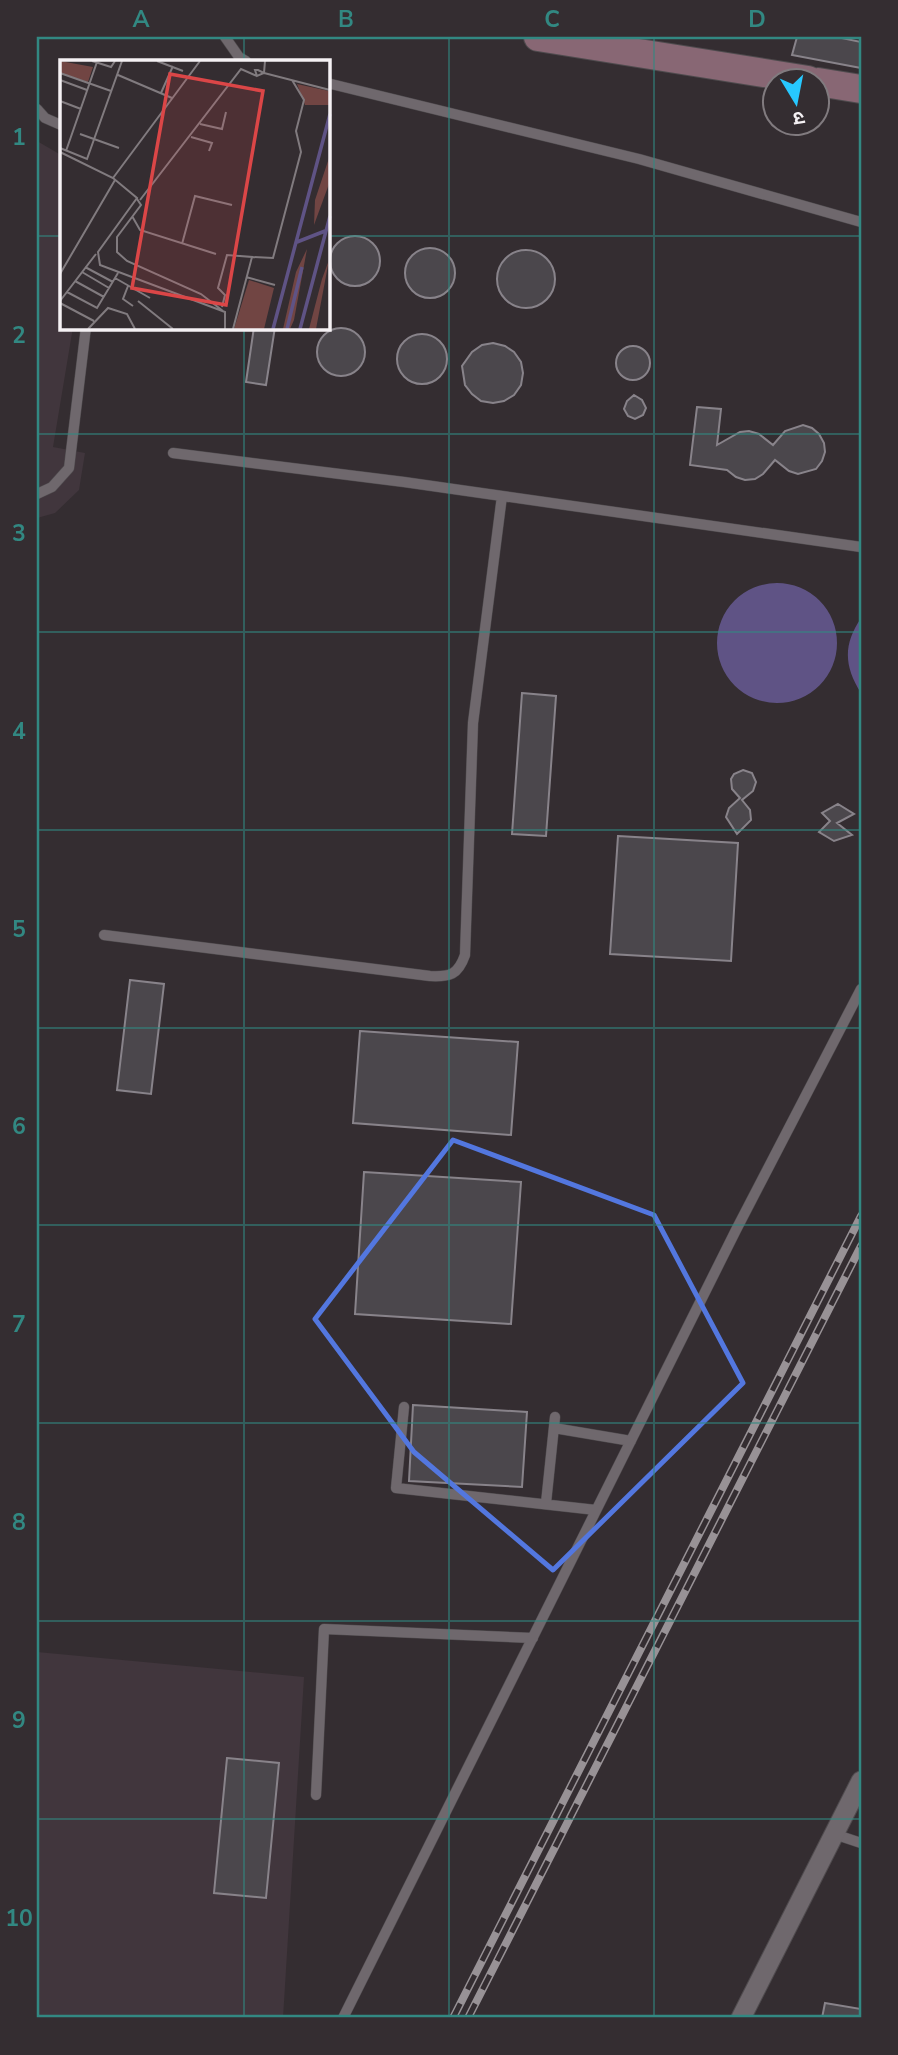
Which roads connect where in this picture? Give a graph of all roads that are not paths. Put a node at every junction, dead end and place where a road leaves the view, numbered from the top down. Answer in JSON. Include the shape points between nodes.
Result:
{"nodes":[{"id":1,"x":225,"y":37,"type":"edge"},
{"id":2,"x":538,"y":37,"type":"edge"},
{"id":3,"x":657,"y":46,"type":"edge"},
{"id":4,"x":244,"y":60,"type":"edge"},
{"id":5,"x":762,"y":70,"type":"edge"},
{"id":6,"x":329,"y":83,"type":"edge"},
{"id":7,"x":832,"y":84,"type":"edge"},
{"id":8,"x":861,"y":89,"type":"edge"},
{"id":9,"x":37,"y":109,"type":"edge"},
{"id":10,"x":60,"y":124,"type":"edge"},
{"id":11,"x":861,"y":222,"type":"edge"},
{"id":12,"x":86,"y":329,"type":"edge"},
{"id":13,"x":173,"y":453,"type":"dead end"},
{"id":14,"x":37,"y":494,"type":"edge"},
{"id":15,"x":502,"y":496,"type":"junction"},
{"id":16,"x":861,"y":547,"type":"edge"},
{"id":17,"x":104,"y":935,"type":"dead end"},
{"id":18,"x":861,"y":989,"type":"edge"},
{"id":19,"x":404,"y":1407,"type":"dead end"},
{"id":20,"x":631,"y":1441,"type":"junction"},
{"id":21,"x":546,"y":1503,"type":"junction"},
{"id":22,"x":597,"y":1510,"type":"junction"},
{"id":23,"x":533,"y":1638,"type":"junction"},
{"id":24,"x":861,"y":1781,"type":"edge"},
{"id":25,"x":316,"y":1795,"type":"dead end"},
{"id":26,"x":834,"y":1834,"type":"junction"},
{"id":27,"x":861,"y":1843,"type":"edge"},
{"id":28,"x":343,"y":2018,"type":"edge"},
{"id":29,"x":741,"y":2018,"type":"edge"}],
"edges":[{"from":1,"to":4,"type":"lane"},
{"from":2,"to":3,"type":"street"},
{"from":3,"to":5,"type":"street"},
{"from":6,"to":11,"type":"lane","via":[[639,159]]},
{"from":7,"to":8,"type":"street"},
{"from":9,"to":10,"type":"lane"},
{"from":12,"to":14,"type":"lane","via":[[69,468],[52,487]]},
{"from":13,"to":15,"type":"lane"},
{"from":15,"to":16,"type":"lane"},
{"from":15,"to":17,"type":"lane","via":[[473,723],[461,967],[447,975],[430,976]]},
{"from":18,"to":20,"type":"lane"},
{"from":19,"to":21,"type":"lane","via":[[396,1488]]},
{"from":20,"to":21,"type":"lane","via":[[555,1423]]},
{"from":20,"to":22,"type":"lane"},
{"from":21,"to":22,"type":"lane"},
{"from":22,"to":23,"type":"lane"},
{"from":23,"to":25,"type":"lane","via":[[324,1629]]},
{"from":23,"to":28,"type":"lane"},
{"from":24,"to":26,"type":"street"},
{"from":26,"to":27,"type":"lane"},
{"from":26,"to":29,"type":"street"}]}
